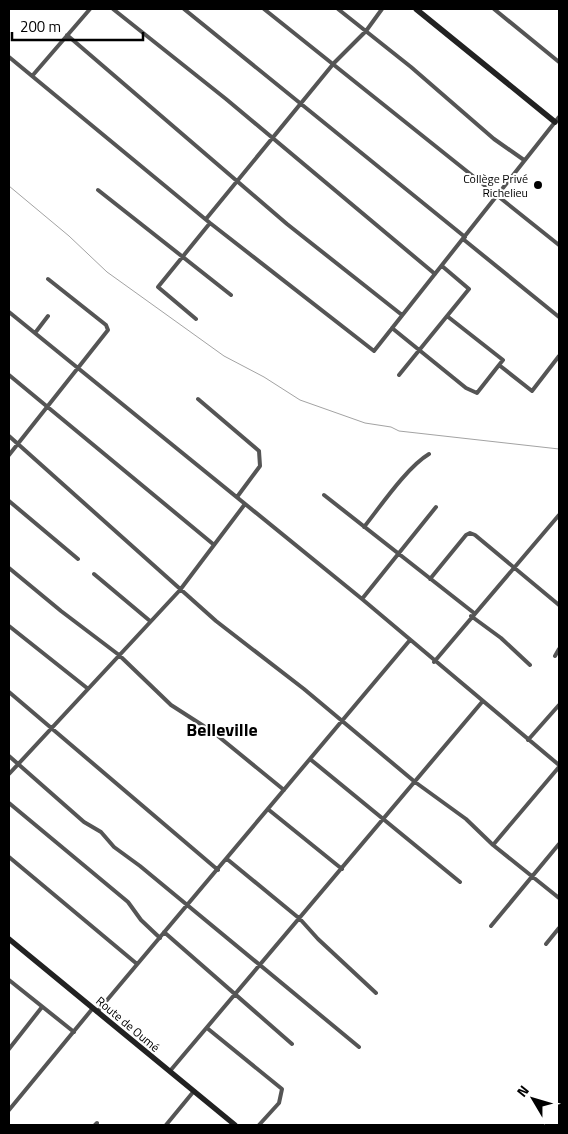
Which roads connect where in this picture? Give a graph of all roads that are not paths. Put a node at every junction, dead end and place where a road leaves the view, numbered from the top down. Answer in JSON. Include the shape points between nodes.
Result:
{"nodes":[{"id":1,"x":90,"y":9,"type":"edge"},
{"id":2,"x":113,"y":9,"type":"edge"},
{"id":3,"x":184,"y":9,"type":"edge"},
{"id":4,"x":264,"y":9,"type":"edge"},
{"id":5,"x":338,"y":9,"type":"edge"},
{"id":6,"x":382,"y":9,"type":"edge"},
{"id":7,"x":416,"y":9,"type":"edge"},
{"id":8,"x":494,"y":9,"type":"edge"},
{"id":9,"x":366,"y":31,"type":"junction"},
{"id":10,"x":67,"y":35,"type":"junction"},
{"id":11,"x":9,"y":57,"type":"edge"},
{"id":12,"x":559,"y":62,"type":"edge"},
{"id":13,"x":334,"y":63,"type":"junction"},
{"id":14,"x":33,"y":75,"type":"junction"},
{"id":15,"x":300,"y":104,"type":"junction"},
{"id":16,"x":559,"y":117,"type":"edge"},
{"id":17,"x":557,"y":124,"type":"edge"},
{"id":18,"x":273,"y":139,"type":"junction"},
{"id":19,"x":524,"y":160,"type":"junction"},
{"id":20,"x":238,"y":182,"type":"junction"},
{"id":21,"x":98,"y":190,"type":"dead end"},
{"id":22,"x":496,"y":194,"type":"junction"},
{"id":23,"x":206,"y":219,"type":"junction"},
{"id":24,"x":210,"y":223,"type":"junction"},
{"id":25,"x":464,"y":238,"type":"junction"},
{"id":26,"x":559,"y":245,"type":"edge"},
{"id":27,"x":183,"y":256,"type":"junction"},
{"id":28,"x":442,"y":266,"type":"junction"},
{"id":29,"x":435,"y":274,"type":"junction"},
{"id":30,"x":48,"y":279,"type":"dead end"},
{"id":31,"x":231,"y":295,"type":"dead end"},
{"id":32,"x":9,"y":312,"type":"edge"},
{"id":33,"x":402,"y":314,"type":"junction"},
{"id":34,"x":48,"y":316,"type":"dead end"},
{"id":35,"x":447,"y":316,"type":"junction"},
{"id":36,"x":559,"y":317,"type":"edge"},
{"id":37,"x":196,"y":319,"type":"dead end"},
{"id":38,"x":392,"y":328,"type":"junction"},
{"id":39,"x":34,"y":333,"type":"junction"},
{"id":40,"x":420,"y":350,"type":"junction"},
{"id":41,"x":559,"y":356,"type":"edge"},
{"id":42,"x":499,"y":365,"type":"junction"},
{"id":43,"x":77,"y":367,"type":"junction"},
{"id":44,"x":9,"y":375,"type":"edge"},
{"id":45,"x":399,"y":375,"type":"dead end"},
{"id":46,"x":198,"y":400,"type":"dead end"},
{"id":47,"x":47,"y":406,"type":"junction"},
{"id":48,"x":9,"y":436,"type":"edge"},
{"id":49,"x":18,"y":444,"type":"junction"},
{"id":50,"x":429,"y":454,"type":"dead end"},
{"id":51,"x":9,"y":455,"type":"edge"},
{"id":52,"x":324,"y":495,"type":"dead end"},
{"id":53,"x":237,"y":497,"type":"junction"},
{"id":54,"x":9,"y":501,"type":"edge"},
{"id":55,"x":245,"y":504,"type":"junction"},
{"id":56,"x":436,"y":507,"type":"dead end"},
{"id":57,"x":559,"y":515,"type":"edge"},
{"id":58,"x":364,"y":528,"type":"junction"},
{"id":59,"x":213,"y":544,"type":"junction"},
{"id":60,"x":398,"y":554,"type":"junction"},
{"id":61,"x":78,"y":559,"type":"dead end"},
{"id":62,"x":9,"y":568,"type":"edge"},
{"id":63,"x":515,"y":569,"type":"junction"},
{"id":64,"x":94,"y":574,"type":"dead end"},
{"id":65,"x":430,"y":579,"type":"junction"},
{"id":66,"x":180,"y":590,"type":"junction"},
{"id":67,"x":362,"y":599,"type":"junction"},
{"id":68,"x":559,"y":605,"type":"edge"},
{"id":69,"x":472,"y":615,"type":"junction"},
{"id":70,"x":150,"y":621,"type":"junction"},
{"id":71,"x":9,"y":626,"type":"edge"},
{"id":72,"x":410,"y":640,"type":"junction"},
{"id":73,"x":559,"y":649,"type":"edge"},
{"id":74,"x":120,"y":655,"type":"junction"},
{"id":75,"x":555,"y":656,"type":"dead end"},
{"id":76,"x":434,"y":662,"type":"junction"},
{"id":77,"x":530,"y":665,"type":"dead end"},
{"id":78,"x":87,"y":688,"type":"junction"},
{"id":79,"x":9,"y":692,"type":"edge"},
{"id":80,"x":482,"y":702,"type":"junction"},
{"id":81,"x":559,"y":705,"type":"edge"},
{"id":82,"x":341,"y":722,"type":"junction"},
{"id":83,"x":52,"y":729,"type":"junction"},
{"id":84,"x":528,"y":740,"type":"junction"},
{"id":85,"x":9,"y":756,"type":"edge"},
{"id":86,"x":310,"y":759,"type":"junction"},
{"id":87,"x":16,"y":765,"type":"junction"},
{"id":88,"x":559,"y":766,"type":"edge"},
{"id":89,"x":9,"y":774,"type":"edge"},
{"id":90,"x":415,"y":782,"type":"junction"},
{"id":91,"x":284,"y":790,"type":"junction"},
{"id":92,"x":9,"y":803,"type":"edge"},
{"id":93,"x":269,"y":810,"type":"junction"},
{"id":94,"x":384,"y":819,"type":"junction"},
{"id":95,"x":559,"y":844,"type":"edge"},
{"id":96,"x":493,"y":845,"type":"junction"},
{"id":97,"x":9,"y":857,"type":"edge"},
{"id":98,"x":227,"y":859,"type":"junction"},
{"id":99,"x":342,"y":869,"type":"junction"},
{"id":100,"x":218,"y":870,"type":"junction"},
{"id":101,"x":532,"y":876,"type":"junction"},
{"id":102,"x":460,"y":882,"type":"dead end"},
{"id":103,"x":559,"y":898,"type":"edge"},
{"id":104,"x":186,"y":905,"type":"junction"},
{"id":105,"x":300,"y":919,"type":"junction"},
{"id":106,"x":491,"y":926,"type":"dead end"},
{"id":107,"x":559,"y":928,"type":"edge"},
{"id":108,"x":164,"y":932,"type":"junction"},
{"id":109,"x":160,"y":938,"type":"junction"},
{"id":110,"x":9,"y":939,"type":"edge"},
{"id":111,"x":546,"y":944,"type":"dead end"},
{"id":112,"x":137,"y":964,"type":"junction"},
{"id":113,"x":260,"y":966,"type":"junction"},
{"id":114,"x":9,"y":980,"type":"edge"},
{"id":115,"x":376,"y":993,"type":"dead end"},
{"id":116,"x":235,"y":995,"type":"junction"},
{"id":117,"x":42,"y":1007,"type":"junction"},
{"id":118,"x":95,"y":1010,"type":"junction"},
{"id":119,"x":207,"y":1028,"type":"junction"},
{"id":120,"x":74,"y":1032,"type":"junction"},
{"id":121,"x":292,"y":1044,"type":"dead end"},
{"id":122,"x":359,"y":1047,"type":"dead end"},
{"id":123,"x":9,"y":1049,"type":"edge"},
{"id":124,"x":170,"y":1071,"type":"junction"},
{"id":125,"x":194,"y":1091,"type":"junction"},
{"id":126,"x":9,"y":1110,"type":"edge"},
{"id":127,"x":166,"y":1125,"type":"edge"},
{"id":128,"x":235,"y":1125,"type":"edge"},
{"id":129,"x":259,"y":1125,"type":"edge"}],
"edges":[{"from":1,"to":10,"type":"street"},
{"from":2,"to":18,"type":"street"},
{"from":3,"to":15,"type":"street"},
{"from":4,"to":13,"type":"street"},
{"from":5,"to":9,"type":"street"},
{"from":6,"to":9,"type":"street"},
{"from":7,"to":17,"type":"street"},
{"from":8,"to":12,"type":"street"},
{"from":9,"to":13,"type":"street"},
{"from":9,"to":19,"type":"street","via":[[494,139]]},
{"from":10,"to":14,"type":"street"},
{"from":10,"to":20,"type":"street"},
{"from":11,"to":14,"type":"street"},
{"from":13,"to":15,"type":"street"},
{"from":13,"to":22,"type":"street"},
{"from":14,"to":23,"type":"street"},
{"from":15,"to":18,"type":"street"},
{"from":15,"to":25,"type":"street"},
{"from":16,"to":17,"type":"street"},
{"from":17,"to":19,"type":"street"},
{"from":18,"to":20,"type":"street"},
{"from":18,"to":29,"type":"street"},
{"from":19,"to":22,"type":"street"},
{"from":20,"to":23,"type":"street"},
{"from":20,"to":33,"type":"street"},
{"from":21,"to":27,"type":"street"},
{"from":22,"to":25,"type":"street"},
{"from":22,"to":26,"type":"street"},
{"from":23,"to":24,"type":"street"},
{"from":24,"to":27,"type":"street"},
{"from":24,"to":38,"type":"street","via":[[374,351]]},
{"from":25,"to":28,"type":"street"},
{"from":25,"to":36,"type":"street"},
{"from":27,"to":31,"type":"street"},
{"from":27,"to":37,"type":"street","via":[[158,288]]},
{"from":28,"to":29,"type":"street"},
{"from":28,"to":35,"type":"street","via":[[469,289]]},
{"from":29,"to":33,"type":"street"},
{"from":30,"to":43,"type":"street","via":[[106,325],[108,330]]},
{"from":32,"to":39,"type":"street"},
{"from":33,"to":38,"type":"street"},
{"from":34,"to":39,"type":"street"},
{"from":35,"to":40,"type":"street"},
{"from":35,"to":42,"type":"street","via":[[503,360]]},
{"from":38,"to":40,"type":"street"},
{"from":39,"to":43,"type":"street"},
{"from":40,"to":42,"type":"street","via":[[466,388],[477,393]]},
{"from":40,"to":45,"type":"street"},
{"from":41,"to":42,"type":"street","via":[[532,390]]},
{"from":43,"to":47,"type":"street"},
{"from":43,"to":53,"type":"street"},
{"from":44,"to":47,"type":"street"},
{"from":46,"to":53,"type":"street","via":[[259,451],[260,466]]},
{"from":47,"to":49,"type":"street"},
{"from":47,"to":59,"type":"street"},
{"from":48,"to":49,"type":"street"},
{"from":49,"to":51,"type":"street"},
{"from":49,"to":66,"type":"street"},
{"from":50,"to":58,"type":"street","via":[[396,486]]},
{"from":52,"to":58,"type":"street"},
{"from":53,"to":55,"type":"street"},
{"from":54,"to":61,"type":"street"},
{"from":55,"to":59,"type":"street"},
{"from":55,"to":67,"type":"street"},
{"from":56,"to":60,"type":"street"},
{"from":57,"to":63,"type":"street"},
{"from":58,"to":60,"type":"street"},
{"from":59,"to":66,"type":"street"},
{"from":60,"to":65,"type":"street"},
{"from":60,"to":67,"type":"street"},
{"from":62,"to":74,"type":"street"},
{"from":63,"to":65,"type":"street","via":[[476,534],[470,533]]},
{"from":63,"to":68,"type":"street"},
{"from":63,"to":69,"type":"street"},
{"from":64,"to":70,"type":"street"},
{"from":65,"to":69,"type":"street"},
{"from":66,"to":70,"type":"street"},
{"from":66,"to":82,"type":"street"},
{"from":67,"to":72,"type":"street"},
{"from":69,"to":76,"type":"street"},
{"from":69,"to":77,"type":"street"},
{"from":70,"to":74,"type":"street"},
{"from":71,"to":78,"type":"street"},
{"from":72,"to":76,"type":"street"},
{"from":72,"to":82,"type":"street"},
{"from":73,"to":75,"type":"street"},
{"from":74,"to":78,"type":"street"},
{"from":74,"to":91,"type":"street","via":[[171,705],[213,732]]},
{"from":76,"to":80,"type":"street"},
{"from":78,"to":83,"type":"street"},
{"from":79,"to":83,"type":"street"},
{"from":80,"to":84,"type":"street"},
{"from":80,"to":90,"type":"street"},
{"from":81,"to":84,"type":"street"},
{"from":82,"to":86,"type":"street"},
{"from":82,"to":90,"type":"street"},
{"from":83,"to":87,"type":"street"},
{"from":83,"to":100,"type":"street"},
{"from":84,"to":88,"type":"street"},
{"from":85,"to":87,"type":"street"},
{"from":86,"to":91,"type":"street"},
{"from":86,"to":94,"type":"street"},
{"from":87,"to":89,"type":"street"},
{"from":87,"to":104,"type":"street"},
{"from":88,"to":96,"type":"street"},
{"from":90,"to":94,"type":"street"},
{"from":90,"to":96,"type":"street","via":[[466,819]]},
{"from":91,"to":93,"type":"street"},
{"from":92,"to":109,"type":"street","via":[[128,902]]},
{"from":93,"to":98,"type":"street"},
{"from":93,"to":99,"type":"street"},
{"from":94,"to":99,"type":"street"},
{"from":94,"to":102,"type":"street"},
{"from":95,"to":101,"type":"street"},
{"from":96,"to":101,"type":"street"},
{"from":97,"to":112,"type":"street"},
{"from":98,"to":100,"type":"street"},
{"from":98,"to":105,"type":"street"},
{"from":99,"to":105,"type":"street"},
{"from":100,"to":104,"type":"street"},
{"from":101,"to":103,"type":"street"},
{"from":101,"to":106,"type":"street"},
{"from":104,"to":108,"type":"street"},
{"from":104,"to":113,"type":"street"},
{"from":105,"to":113,"type":"street"},
{"from":105,"to":115,"type":"street"},
{"from":107,"to":111,"type":"street"},
{"from":108,"to":109,"type":"street"},
{"from":108,"to":116,"type":"street"},
{"from":109,"to":112,"type":"street"},
{"from":110,"to":118,"type":"street","name":"Route de Oumé"},
{"from":112,"to":118,"type":"street"},
{"from":113,"to":116,"type":"street"},
{"from":113,"to":122,"type":"street"},
{"from":114,"to":117,"type":"street"},
{"from":116,"to":119,"type":"street"},
{"from":116,"to":121,"type":"street"},
{"from":117,"to":120,"type":"street"},
{"from":117,"to":123,"type":"street"},
{"from":118,"to":120,"type":"street"},
{"from":118,"to":124,"type":"street","name":"Route de Oumé"},
{"from":119,"to":124,"type":"street"},
{"from":119,"to":129,"type":"street","via":[[282,1089],[279,1103]]},
{"from":120,"to":126,"type":"street"},
{"from":124,"to":125,"type":"street","name":"Route de Oumé"},
{"from":125,"to":127,"type":"street"},
{"from":125,"to":128,"type":"street","name":"Route de Oumé"}]}
